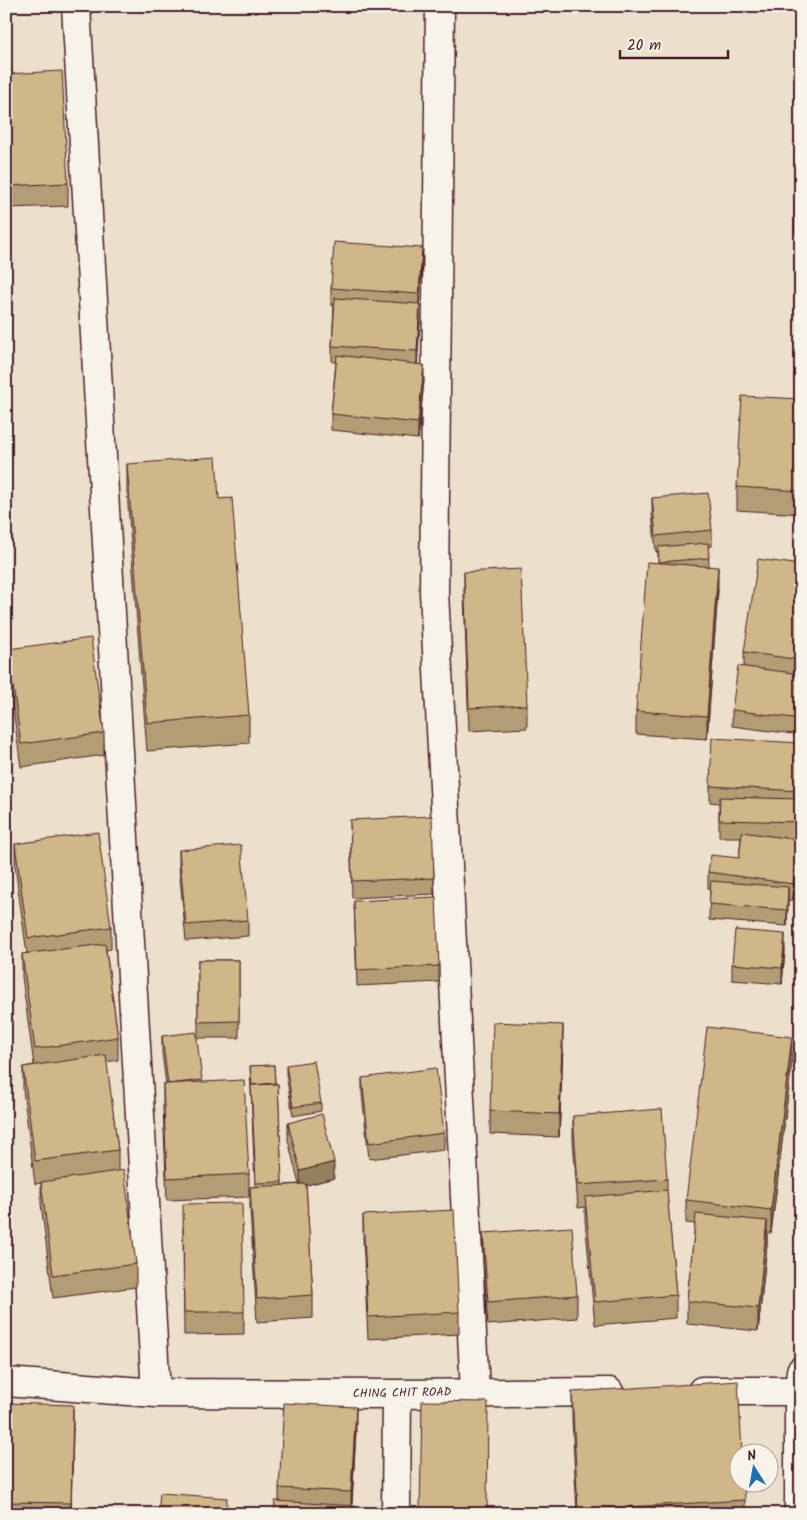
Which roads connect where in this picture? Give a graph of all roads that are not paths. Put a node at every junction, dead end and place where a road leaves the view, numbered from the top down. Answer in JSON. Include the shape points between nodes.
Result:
{"nodes":[{"id":1,"x":76,"y":6,"type":"edge"},
{"id":2,"x":440,"y":6,"type":"edge"},
{"id":3,"x":6,"y":1382,"type":"edge"},
{"id":4,"x":800,"y":1384,"type":"edge"},
{"id":5,"x":681,"y":1391,"type":"edge"},
{"id":6,"x":475,"y":1392,"type":"junction"},
{"id":7,"x":632,"y":1392,"type":"edge"},
{"id":8,"x":156,"y":1393,"type":"junction"},
{"id":9,"x":397,"y":1394,"type":"junction"},
{"id":10,"x":396,"y":1514,"type":"edge"},
{"id":11,"x":799,"y":1514,"type":"edge"}],
"edges":[{"from":1,"to":8,"type":"street"},
{"from":2,"to":6,"type":"street","via":[[434,592]]},
{"from":3,"to":8,"type":"street","name":"CHING CHIT ROAD"},
{"from":4,"to":5,"type":"street"},
{"from":4,"to":11,"type":"street"},
{"from":6,"to":7,"type":"street","name":"CHING CHIT ROAD"},
{"from":6,"to":9,"type":"street","name":"CHING CHIT ROAD"},
{"from":8,"to":9,"type":"street","name":"CHING CHIT ROAD"},
{"from":9,"to":10,"type":"street"}]}
